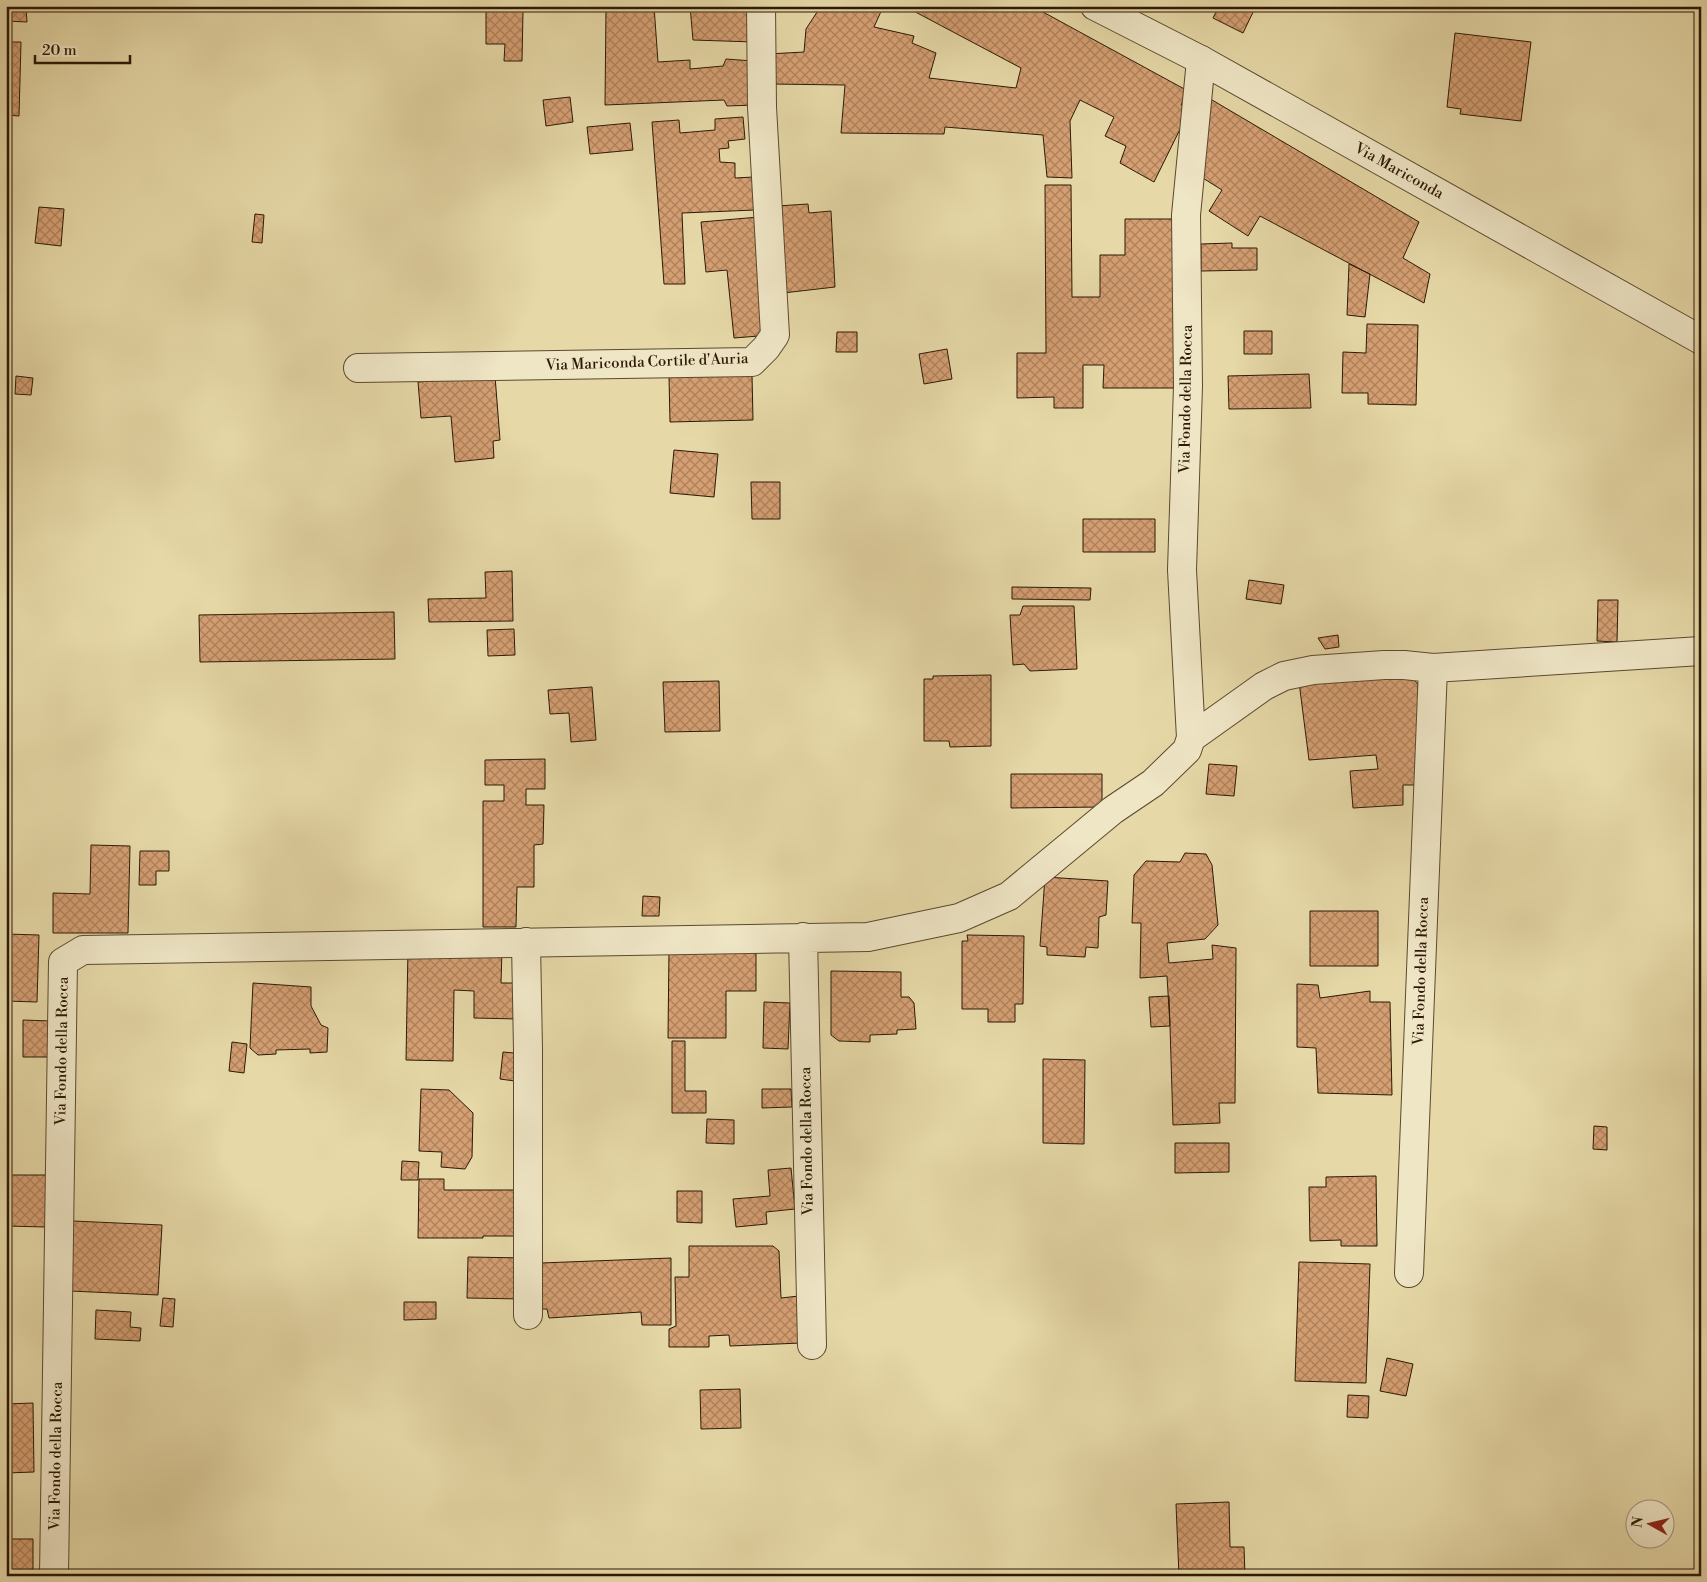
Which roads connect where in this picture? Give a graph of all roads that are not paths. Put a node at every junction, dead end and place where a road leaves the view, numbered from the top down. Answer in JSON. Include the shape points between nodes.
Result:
{"nodes":[{"id":1,"x":761,"y":6,"type":"edge"},
{"id":2,"x":1095,"y":6,"type":"edge"},
{"id":3,"x":1201,"y":60,"type":"junction"},
{"id":4,"x":1701,"y":340,"type":"edge"},
{"id":5,"x":358,"y":368,"type":"dead end"},
{"id":6,"x":1701,"y":651,"type":"edge"},
{"id":7,"x":1433,"y":668,"type":"junction"},
{"id":8,"x":1191,"y":738,"type":"junction"},
{"id":9,"x":803,"y":938,"type":"junction"},
{"id":10,"x":526,"y":942,"type":"junction"},
{"id":11,"x":1409,"y":1273,"type":"dead end"},
{"id":12,"x":528,"y":1315,"type":"dead end"},
{"id":13,"x":812,"y":1345,"type":"dead end"},
{"id":14,"x":54,"y":1576,"type":"edge"}],
"edges":[{"from":1,"to":5,"type":"street","name":"Via Mariconda Cortile d'Auria","via":[[762,107],[775,335],[752,362]]},
{"from":2,"to":3,"type":"street","name":"Via Mariconda"},
{"from":3,"to":4,"type":"street","name":"Via Mariconda"},
{"from":3,"to":8,"type":"street","name":"Via Fondo della Rocca","via":[[1186,215],[1188,386],[1182,570]]},
{"from":6,"to":7,"type":"street","name":"Via Fondo della Rocca"},
{"from":7,"to":8,"type":"street","name":"Via Fondo della Rocca","via":[[1384,665],[1312,670],[1284,676],[1264,686]]},
{"from":7,"to":11,"type":"street","name":"Via Fondo della Rocca"},
{"from":8,"to":9,"type":"street","name":"Via Fondo della Rocca","via":[[1187,750],[1153,783],[1113,810],[1009,896],[959,918],[868,936]]},
{"from":9,"to":10,"type":"street","name":"Via Fondo della Rocca"},
{"from":9,"to":13,"type":"street","name":"Via Fondo della Rocca"},
{"from":10,"to":12,"type":"street"},
{"from":10,"to":14,"type":"street","name":"Via Fondo della Rocca","via":[[83,950],[64,962]]}]}
